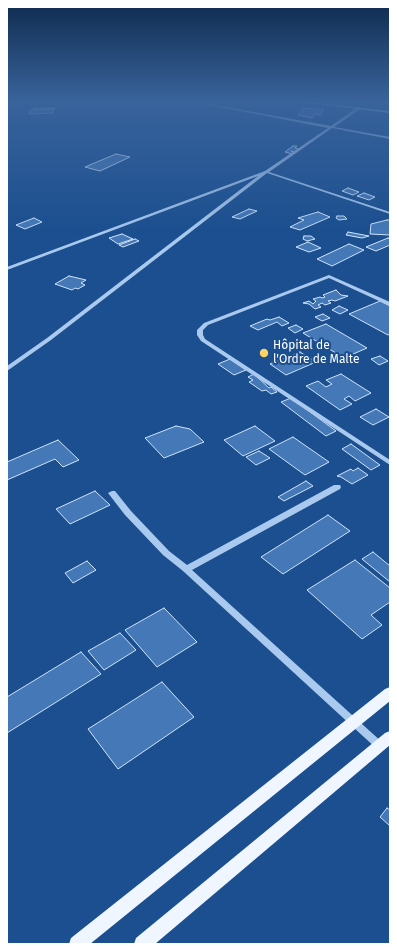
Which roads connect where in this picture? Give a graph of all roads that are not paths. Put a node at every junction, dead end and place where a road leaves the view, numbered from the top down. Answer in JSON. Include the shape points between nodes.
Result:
{"nodes":[{"id":1,"x":306,"y":145,"type":"edge"},
{"id":2,"x":266,"y":172,"type":"junction"},
{"id":3,"x":390,"y":213,"type":"edge"},
{"id":4,"x":7,"y":269,"type":"edge"},
{"id":5,"x":390,"y":304,"type":"edge"},
{"id":6,"x":7,"y":369,"type":"edge"},
{"id":7,"x":390,"y":463,"type":"edge"},
{"id":8,"x":337,"y":486,"type":"dead end"},
{"id":9,"x":112,"y":493,"type":"dead end"},
{"id":10,"x":186,"y":569,"type":"junction"},
{"id":11,"x":390,"y":693,"type":"edge"},
{"id":12,"x":354,"y":721,"type":"junction"},
{"id":13,"x":385,"y":741,"type":"edge"},
{"id":14,"x":77,"y":944,"type":"edge"},
{"id":15,"x":142,"y":944,"type":"edge"}],
"edges":[{"from":1,"to":2,"type":"street"},
{"from":2,"to":3,"type":"street"},
{"from":2,"to":4,"type":"street"},
{"from":2,"to":6,"type":"street"},
{"from":5,"to":7,"type":"street","via":[[328,276],[206,324],[200,330],[200,335],[203,340]]},
{"from":8,"to":10,"type":"street"},
{"from":9,"to":10,"type":"street","via":[[149,537]]},
{"from":10,"to":12,"type":"street"},
{"from":11,"to":12,"type":"main road"},
{"from":12,"to":13,"type":"street"},
{"from":12,"to":14,"type":"main road"},
{"from":13,"to":15,"type":"main road"}]}
